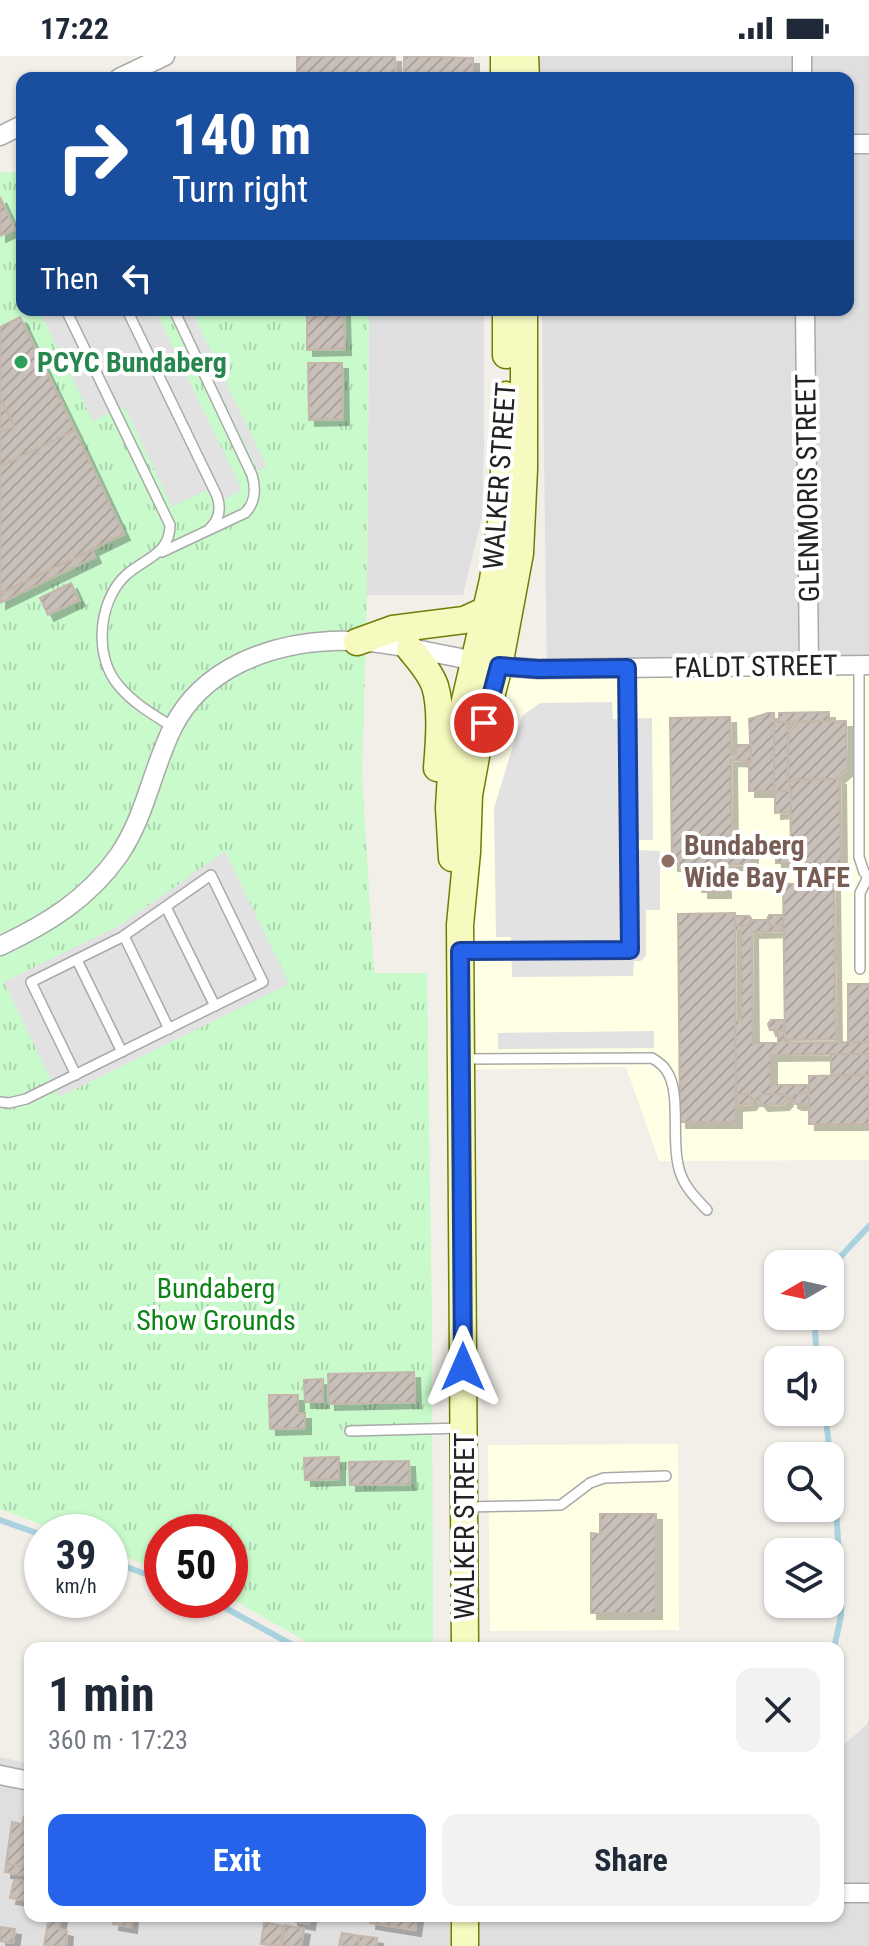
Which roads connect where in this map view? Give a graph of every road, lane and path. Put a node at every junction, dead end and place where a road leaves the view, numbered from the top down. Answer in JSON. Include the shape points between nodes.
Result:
{"nodes":[{"id":1,"x":165,"y":56,"type":"edge"},
{"id":2,"x":132,"y":72,"type":"edge"},
{"id":3,"x":69,"y":316,"type":"edge"},
{"id":4,"x":130,"y":316,"type":"edge"},
{"id":5,"x":177,"y":316,"type":"edge"},
{"id":6,"x":506,"y":316,"type":"edge"},
{"id":7,"x":524,"y":316,"type":"edge"},
{"id":8,"x":805,"y":316,"type":"edge"},
{"id":9,"x":204,"y":532,"type":"junction"},
{"id":10,"x":152,"y":557,"type":"junction"},
{"id":11,"x":486,"y":610,"type":"junction"},
{"id":12,"x":357,"y":642,"type":"junction"},
{"id":13,"x":410,"y":649,"type":"junction"},
{"id":14,"x":487,"y":664,"type":"junction"},
{"id":15,"x":864,"y":665,"type":"edge"},
{"id":16,"x":809,"y":666,"type":"junction"},
{"id":17,"x":627,"y":668,"type":"junction"},
{"id":18,"x":173,"y":727,"type":"junction"},
{"id":19,"x":868,"y":877,"type":"edge"},
{"id":20,"x":453,"y":884,"type":"junction"},
{"id":21,"x":166,"y":907,"type":"junction"},
{"id":22,"x":124,"y":936,"type":"junction"},
{"id":23,"x":460,"y":938,"type":"junction"},
{"id":24,"x":0,"y":946,"type":"edge"},
{"id":25,"x":77,"y":960,"type":"junction"},
{"id":26,"x":860,"y":969,"type":"dead end"},
{"id":27,"x":215,"y":1006,"type":"junction"},
{"id":28,"x":169,"y":1029,"type":"junction"},
{"id":29,"x":122,"y":1052,"type":"junction"},
{"id":30,"x":461,"y":1059,"type":"junction"},
{"id":31,"x":76,"y":1075,"type":"junction"},
{"id":32,"x":0,"y":1102,"type":"edge"},
{"id":33,"x":707,"y":1210,"type":"dead end"},
{"id":34,"x":464,"y":1428,"type":"junction"},
{"id":35,"x":350,"y":1431,"type":"dead end"},
{"id":36,"x":666,"y":1476,"type":"dead end"},
{"id":37,"x":465,"y":1507,"type":"junction"},
{"id":38,"x":465,"y":1642,"type":"edge"},
{"id":39,"x":0,"y":1775,"type":"edge"},
{"id":40,"x":24,"y":1780,"type":"edge"},
{"id":41,"x":844,"y":1893,"type":"edge"},
{"id":42,"x":869,"y":1893,"type":"edge"},
{"id":43,"x":465,"y":1922,"type":"edge"},
{"id":44,"x":465,"y":1946,"type":"edge"}],
"edges":[{"from":1,"to":2,"type":"street"},
{"from":3,"to":10,"type":"lane","via":[[168,518],[168,540]]},
{"from":4,"to":9,"type":"lane","via":[[219,503],[216,522]]},
{"from":5,"to":9,"type":"lane","via":[[254,481],[254,497],[245,513]]},
{"from":6,"to":11,"type":"main road","name":"WALKER STREET","via":[[503,508]]},
{"from":7,"to":14,"type":"main road","name":"WALKER STREET","via":[[520,553]]},
{"from":8,"to":16,"type":"street","name":"GLENMORIS STREET"},
{"from":9,"to":10,"type":"lane"},
{"from":10,"to":18,"type":"lane","via":[[115,588],[102,637],[109,671],[118,685]]},
{"from":11,"to":12,"type":"main road","via":[[464,620],[393,629]]},
{"from":11,"to":14,"type":"main road","name":"WALKER STREET"},
{"from":12,"to":13,"type":"street","name":"FALDT STREET"},
{"from":12,"to":18,"type":"street","name":"FALDT STREET","via":[[290,646],[255,655],[200,691]]},
{"from":13,"to":14,"type":"street","name":"FALDT STREET"},
{"from":13,"to":20,"type":"main road","via":[[436,690],[436,829]]},
{"from":14,"to":17,"type":"street","name":"FALDT STREET"},
{"from":14,"to":20,"type":"main road","name":"WALKER STREET","via":[[452,757]]},
{"from":14,"to":23,"type":"main road","name":"WALKER STREET","via":[[469,795]]},
{"from":15,"to":16,"type":"street","name":"FALDT STREET"},
{"from":15,"to":19,"type":"lane","via":[[859,857]]},
{"from":16,"to":17,"type":"street","name":"FALDT STREET"},
{"from":17,"to":23,"type":"lane","via":[[630,950]]},
{"from":18,"to":24,"type":"street","name":"FALDT STREET","via":[[141,815],[104,874],[71,906]]},
{"from":19,"to":26,"type":"lane","via":[[860,893]]},
{"from":20,"to":23,"type":"main road","name":"WALKER STREET"},
{"from":21,"to":22,"type":"lane"},
{"from":21,"to":27,"type":"lane"},
{"from":21,"to":27,"type":"lane","via":[[211,875],[263,982]]},
{"from":22,"to":25,"type":"lane"},
{"from":22,"to":28,"type":"lane"},
{"from":23,"to":30,"type":"main road","name":"WALKER STREET"},
{"from":25,"to":29,"type":"lane"},
{"from":25,"to":31,"type":"lane","via":[[31,982]]},
{"from":27,"to":28,"type":"lane"},
{"from":28,"to":29,"type":"lane"},
{"from":29,"to":31,"type":"lane"},
{"from":30,"to":33,"type":"lane","via":[[652,1058],[666,1070],[674,1089],[682,1178]]},
{"from":30,"to":34,"type":"main road","name":"WALKER STREET"},
{"from":31,"to":32,"type":"lane","via":[[18,1102]]},
{"from":34,"to":35,"type":"lane"},
{"from":34,"to":37,"type":"main road","name":"WALKER STREET"},
{"from":36,"to":37,"type":"lane","via":[[604,1478],[561,1505]]},
{"from":37,"to":38,"type":"main road","name":"WALKER STREET"},
{"from":39,"to":40,"type":"street"},
{"from":41,"to":42,"type":"street"},
{"from":43,"to":44,"type":"main road"}]}
